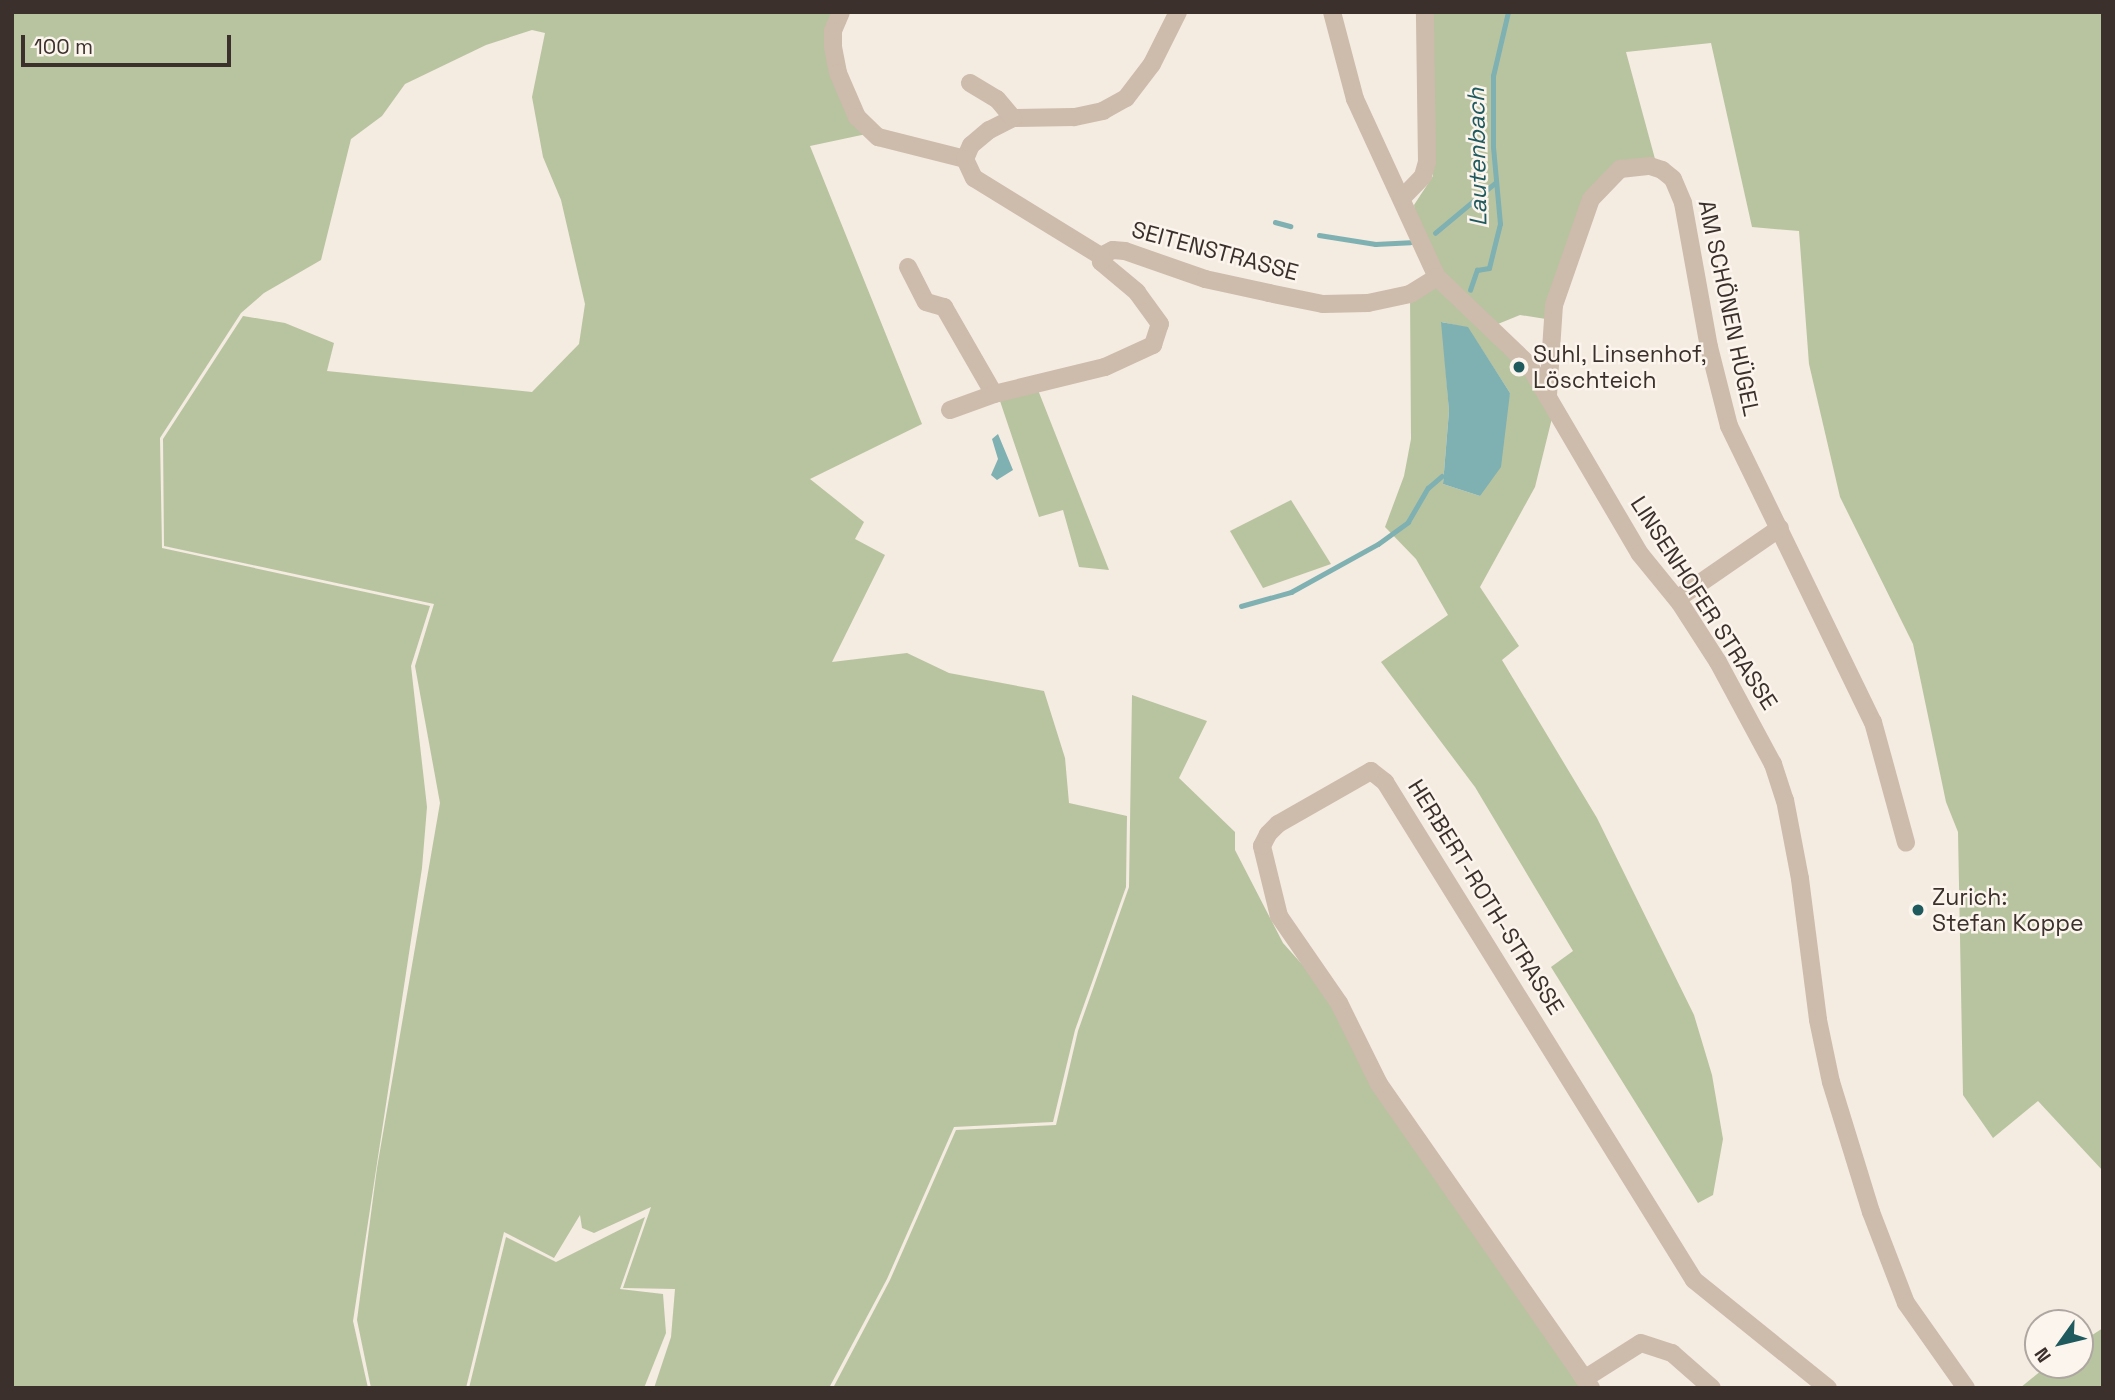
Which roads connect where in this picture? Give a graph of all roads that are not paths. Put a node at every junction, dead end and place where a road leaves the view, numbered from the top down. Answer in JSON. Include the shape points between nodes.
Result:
{"nodes":[{"id":1,"x":841,"y":12,"type":"edge"},
{"id":2,"x":1178,"y":12,"type":"edge"},
{"id":3,"x":1332,"y":12,"type":"edge"},
{"id":4,"x":1425,"y":12,"type":"edge"},
{"id":5,"x":970,"y":83,"type":"dead end"},
{"id":6,"x":1013,"y":118,"type":"junction"},
{"id":7,"x":965,"y":159,"type":"junction"},
{"id":8,"x":1402,"y":198,"type":"junction"},
{"id":9,"x":1101,"y":256,"type":"junction"},
{"id":10,"x":908,"y":267,"type":"dead end"},
{"id":11,"x":1437,"y":277,"type":"junction"},
{"id":12,"x":994,"y":394,"type":"junction"},
{"id":13,"x":1548,"y":395,"type":"junction"},
{"id":14,"x":950,"y":410,"type":"dead end"},
{"id":15,"x":1780,"y":528,"type":"junction"},
{"id":16,"x":1677,"y":599,"type":"junction"},
{"id":17,"x":1906,"y":843,"type":"dead end"},
{"id":18,"x":1587,"y":1384,"type":"edge"},
{"id":19,"x":1712,"y":1388,"type":"edge"},
{"id":20,"x":1828,"y":1388,"type":"edge"},
{"id":21,"x":1966,"y":1388,"type":"edge"}],
"edges":[{"from":1,"to":7,"type":"street","via":[[833,31],[838,73],[857,117],[878,137]]},
{"from":2,"to":6,"type":"street","via":[[1152,64],[1126,99],[1103,111],[1074,117]]},
{"from":3,"to":8,"type":"street","name":"LINSENHOFER STRASSE","via":[[1355,99]]},
{"from":4,"to":8,"type":"street","via":[[1427,162],[1423,176]]},
{"from":5,"to":6,"type":"street","via":[[997,99]]},
{"from":6,"to":7,"type":"street","via":[[971,145]]},
{"from":7,"to":9,"type":"street","name":"SEITENSTRASSE","via":[[974,178],[998,196]]},
{"from":8,"to":11,"type":"street","name":"LINSENHOFER STRASSE"},
{"from":9,"to":11,"type":"street","name":"SEITENSTRASSE","via":[[1125,251],[1205,279],[1323,304],[1385,300],[1410,294]]},
{"from":9,"to":12,"type":"street","name":"SEITENSTRASSE","via":[[1101,262],[1137,292],[1154,315],[1160,332],[1153,345],[1105,367]]},
{"from":10,"to":12,"type":"street","via":[[926,302],[944,307]]},
{"from":11,"to":13,"type":"street","name":"LINSENHOFER STRASSE","via":[[1512,344]]},
{"from":12,"to":14,"type":"street","name":"SEITENSTRASSE"},
{"from":13,"to":15,"type":"street","name":"AM SCHÖNEN HÜGEL","via":[[1554,306],[1598,187],[1620,169],[1650,166],[1672,179],[1683,203],[1723,407],[1748,471]]},
{"from":13,"to":16,"type":"street","name":"LINSENHOFER STRASSE","via":[[1640,554]]},
{"from":15,"to":16,"type":"street"},
{"from":15,"to":17,"type":"street","name":"AM SCHÖNEN HÜGEL","via":[[1873,722]]},
{"from":16,"to":21,"type":"street","name":"LINSENHOFER STRASSE","via":[[1718,662],[1773,764],[1798,867],[1831,1082],[1882,1247],[1906,1303]]},
{"from":18,"to":19,"type":"street","via":[[1641,1343],[1672,1353]]},
{"from":18,"to":20,"type":"street","name":"HERBERT-ROTH-STRASSE","via":[[1379,1084],[1339,1003],[1279,916],[1262,846],[1268,834],[1371,771],[1392,794],[1694,1280]]}]}
